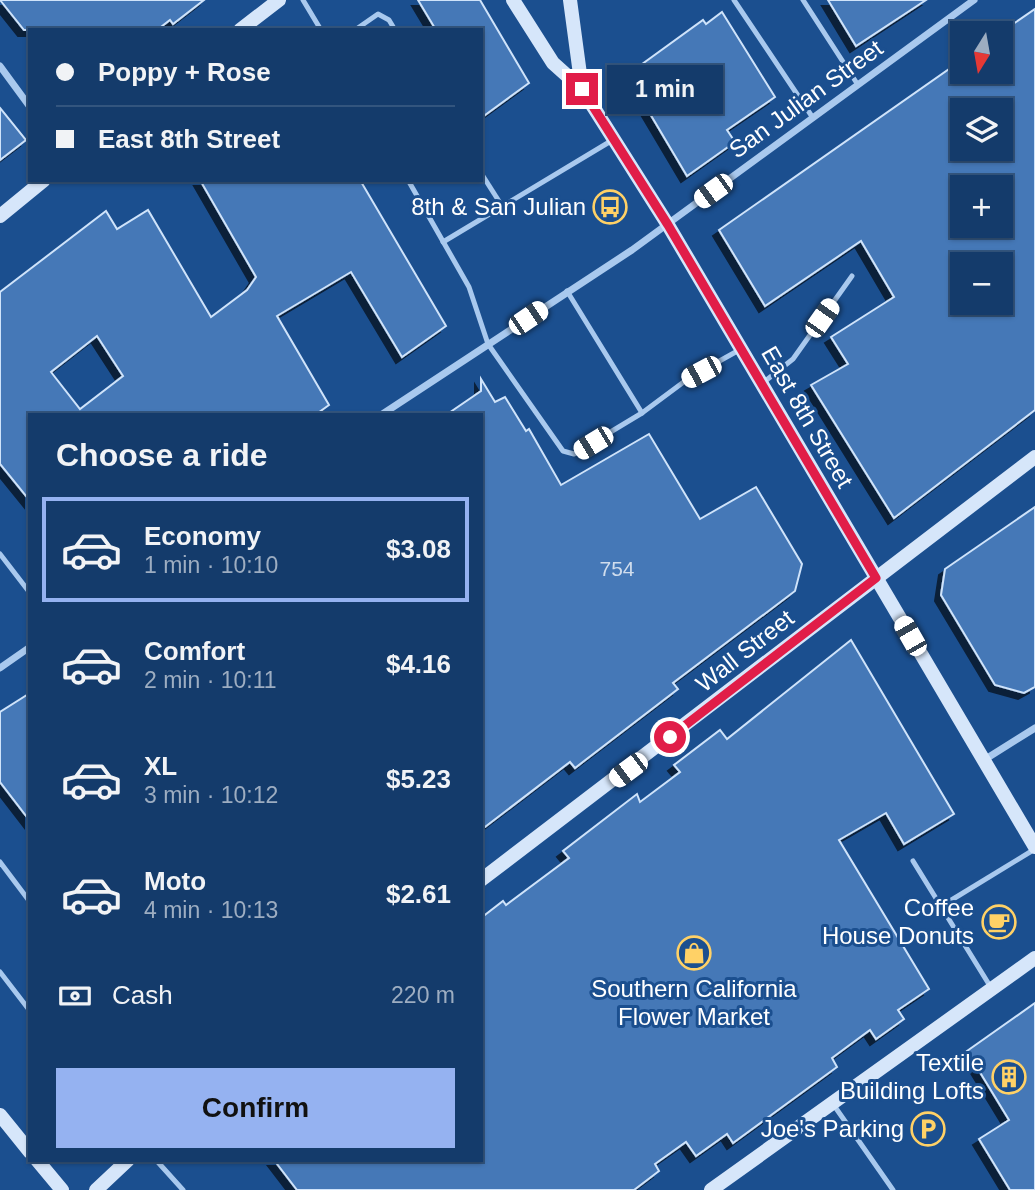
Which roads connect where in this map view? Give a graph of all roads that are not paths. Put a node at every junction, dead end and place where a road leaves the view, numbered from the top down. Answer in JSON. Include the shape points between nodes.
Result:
{"nodes":[{"id":1,"x":279,"y":0,"type":"edge"},
{"id":2,"x":303,"y":0,"type":"edge"},
{"id":3,"x":513,"y":0,"type":"edge"},
{"id":4,"x":570,"y":0,"type":"edge"},
{"id":5,"x":734,"y":0,"type":"edge"},
{"id":6,"x":803,"y":0,"type":"edge"},
{"id":7,"x":974,"y":0,"type":"edge"},
{"id":8,"x":243,"y":28,"type":"edge"},
{"id":9,"x":320,"y":28,"type":"edge"},
{"id":10,"x":358,"y":28,"type":"edge"},
{"id":11,"x":394,"y":28,"type":"edge"},
{"id":12,"x":0,"y":66,"type":"edge"},
{"id":13,"x":858,"y":85,"type":"junction"},
{"id":14,"x":582,"y":89,"type":"junction"},
{"id":15,"x":28,"y":104,"type":"edge"},
{"id":16,"x":813,"y":118,"type":"junction"},
{"id":17,"x":614,"y":140,"type":"junction"},
{"id":18,"x":483,"y":176,"type":"edge"},
{"id":19,"x":42,"y":182,"type":"edge"},
{"id":20,"x":409,"y":182,"type":"edge"},
{"id":21,"x":502,"y":206,"type":"junction"},
{"id":22,"x":0,"y":216,"type":"edge"},
{"id":23,"x":668,"y":225,"type":"junction"},
{"id":24,"x":443,"y":242,"type":"junction"},
{"id":25,"x":852,"y":276,"type":"dead end"},
{"id":26,"x":567,"y":291,"type":"junction"},
{"id":27,"x":488,"y":344,"type":"junction"},
{"id":28,"x":741,"y":349,"type":"junction"},
{"id":29,"x":761,"y":384,"type":"junction"},
{"id":30,"x":384,"y":413,"type":"edge"},
{"id":31,"x":642,"y":413,"type":"junction"},
{"id":32,"x":1035,"y":457,"type":"edge"},
{"id":33,"x":0,"y":554,"type":"edge"},
{"id":34,"x":876,"y":578,"type":"junction"},
{"id":35,"x":28,"y":590,"type":"edge"},
{"id":36,"x":28,"y":648,"type":"edge"},
{"id":37,"x":0,"y":668,"type":"edge"},
{"id":38,"x":1035,"y":728,"type":"edge"},
{"id":39,"x":983,"y":761,"type":"junction"},
{"id":40,"x":1035,"y":848,"type":"edge"},
{"id":41,"x":913,"y":861,"type":"dead end"},
{"id":42,"x":0,"y":862,"type":"edge"},
{"id":43,"x":483,"y":878,"type":"edge"},
{"id":44,"x":28,"y":899,"type":"edge"},
{"id":45,"x":940,"y":907,"type":"junction"},
{"id":46,"x":1035,"y":958,"type":"edge"},
{"id":47,"x":0,"y":972,"type":"edge"},
{"id":48,"x":992,"y":989,"type":"junction"},
{"id":49,"x":28,"y":1009,"type":"edge"},
{"id":50,"x":833,"y":1104,"type":"junction"},
{"id":51,"x":0,"y":1115,"type":"edge"},
{"id":52,"x":28,"y":1150,"type":"edge"},
{"id":53,"x":39,"y":1162,"type":"edge"},
{"id":54,"x":126,"y":1162,"type":"edge"},
{"id":55,"x":158,"y":1162,"type":"edge"},
{"id":56,"x":62,"y":1190,"type":"edge"},
{"id":57,"x":96,"y":1190,"type":"edge"},
{"id":58,"x":183,"y":1190,"type":"edge"},
{"id":59,"x":710,"y":1190,"type":"edge"},
{"id":60,"x":893,"y":1190,"type":"edge"}],
"edges":[{"from":1,"to":8,"type":"main road"},
{"from":2,"to":9,"type":"lane"},
{"from":3,"to":14,"type":"main road","via":[[553,63]]},
{"from":4,"to":14,"type":"main road","name":"East 8th Street"},
{"from":5,"to":16,"type":"lane"},
{"from":6,"to":13,"type":"lane"},
{"from":7,"to":13,"type":"street","name":"San Julian Street"},
{"from":10,"to":11,"type":"lane","via":[[378,15]]},
{"from":12,"to":15,"type":"street"},
{"from":13,"to":16,"type":"street","name":"San Julian Street"},
{"from":14,"to":17,"type":"main road","name":"East 8th Street"},
{"from":16,"to":23,"type":"street","name":"San Julian Street"},
{"from":17,"to":21,"type":"lane"},
{"from":17,"to":23,"type":"main road","name":"East 8th Street"},
{"from":18,"to":21,"type":"lane"},
{"from":19,"to":22,"type":"main road"},
{"from":20,"to":24,"type":"lane"},
{"from":21,"to":24,"type":"lane"},
{"from":23,"to":26,"type":"street","name":"San Julian Street"},
{"from":23,"to":28,"type":"main road","name":"East 8th Street"},
{"from":24,"to":27,"type":"lane","via":[[469,287]]},
{"from":25,"to":29,"type":"lane","via":[[793,359]]},
{"from":26,"to":27,"type":"street","name":"San Julian Street"},
{"from":26,"to":31,"type":"lane"},
{"from":27,"to":30,"type":"street","name":"San Julian Street"},
{"from":27,"to":31,"type":"lane","via":[[563,451],[574,454]]},
{"from":28,"to":29,"type":"main road","name":"East 8th Street"},
{"from":28,"to":31,"type":"lane","via":[[689,378]]},
{"from":29,"to":34,"type":"main road","name":"East 8th Street"},
{"from":32,"to":34,"type":"main road","name":"Wall Street"},
{"from":33,"to":35,"type":"lane"},
{"from":34,"to":39,"type":"main road","name":"East 8th Street"},
{"from":34,"to":43,"type":"main road","name":"Wall Street"},
{"from":36,"to":37,"type":"street"},
{"from":38,"to":39,"type":"street"},
{"from":39,"to":40,"type":"main road","name":"East 8th Street"},
{"from":40,"to":45,"type":"lane"},
{"from":41,"to":45,"type":"lane"},
{"from":42,"to":44,"type":"lane"},
{"from":45,"to":48,"type":"lane"},
{"from":46,"to":48,"type":"main road"},
{"from":47,"to":49,"type":"lane"},
{"from":48,"to":50,"type":"main road"},
{"from":50,"to":59,"type":"main road"},
{"from":50,"to":60,"type":"lane"},
{"from":51,"to":52,"type":"main road"},
{"from":53,"to":56,"type":"main road"},
{"from":54,"to":57,"type":"main road"},
{"from":55,"to":58,"type":"lane"}]}
